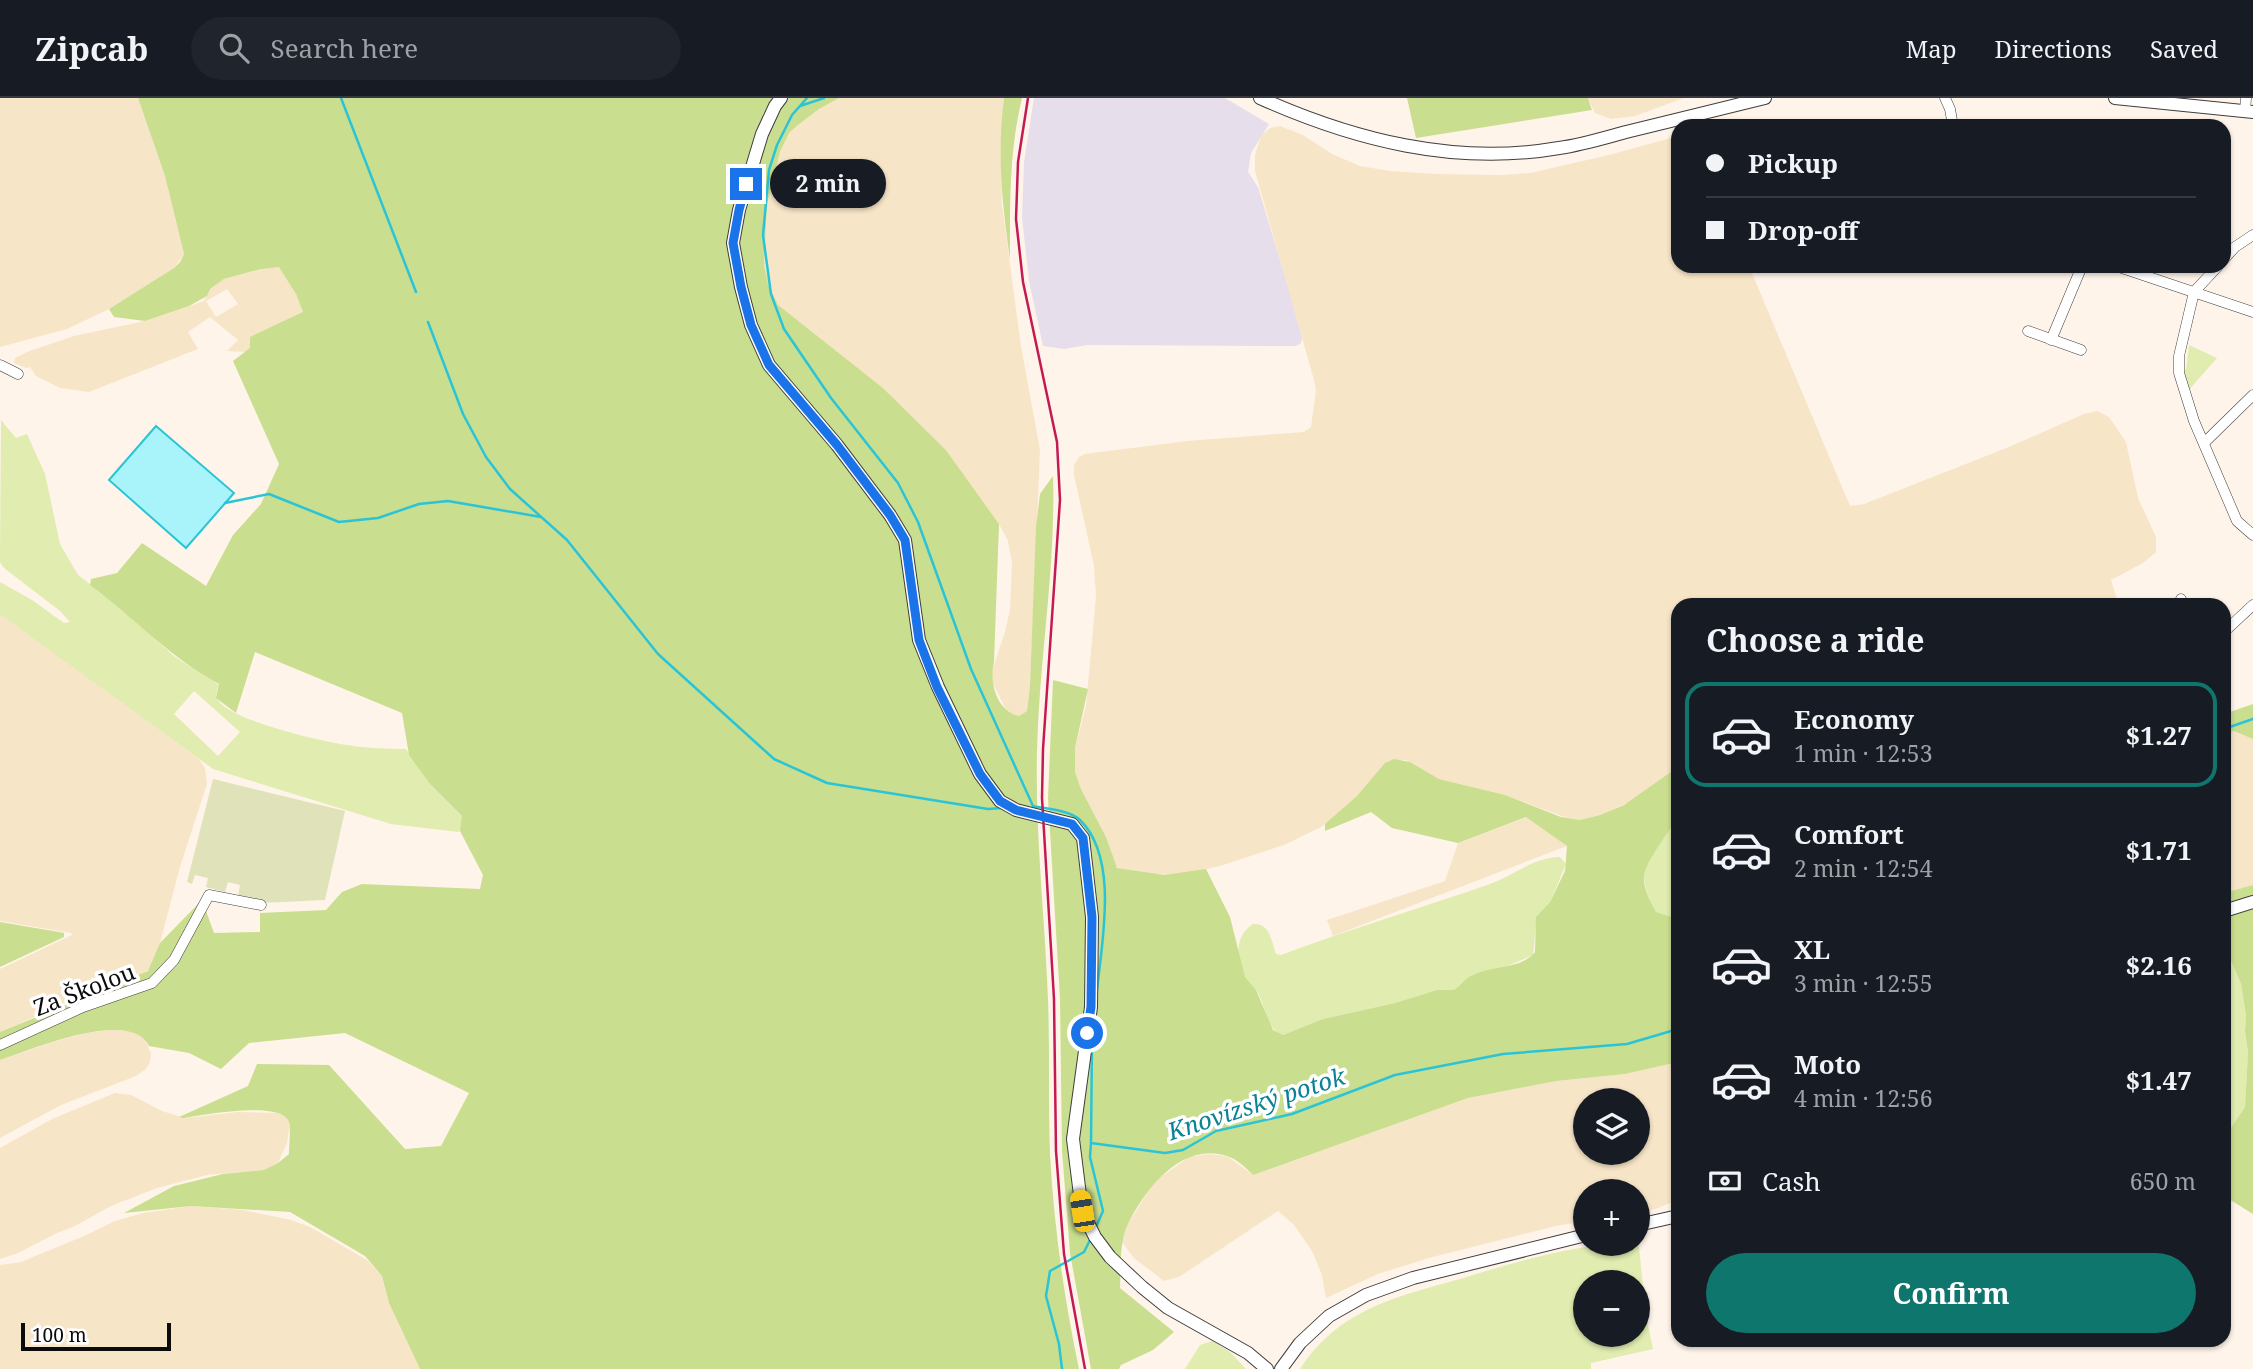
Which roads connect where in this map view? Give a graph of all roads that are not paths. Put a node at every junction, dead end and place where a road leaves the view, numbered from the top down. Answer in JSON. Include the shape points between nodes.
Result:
{"nodes":[{"id":1,"x":781,"y":98,"type":"edge"},
{"id":2,"x":1260,"y":98,"type":"edge"},
{"id":3,"x":1765,"y":98,"type":"edge"},
{"id":4,"x":1945,"y":98,"type":"edge"},
{"id":5,"x":1958,"y":98,"type":"edge"},
{"id":6,"x":2115,"y":98,"type":"edge"},
{"id":7,"x":2248,"y":107,"type":"edge"},
{"id":8,"x":1950,"y":109,"type":"junction"},
{"id":9,"x":1678,"y":119,"type":"edge"},
{"id":10,"x":1952,"y":119,"type":"edge"},
{"id":11,"x":1671,"y":121,"type":"edge"},
{"id":12,"x":2253,"y":235,"type":"edge"},
{"id":13,"x":2231,"y":251,"type":"edge"},
{"id":14,"x":2079,"y":273,"type":"edge"},
{"id":15,"x":2137,"y":273,"type":"edge"},
{"id":16,"x":2212,"y":273,"type":"edge"},
{"id":17,"x":2194,"y":292,"type":"junction"},
{"id":18,"x":2253,"y":312,"type":"edge"},
{"id":19,"x":2028,"y":331,"type":"dead end"},
{"id":20,"x":2051,"y":340,"type":"junction"},
{"id":21,"x":2081,"y":350,"type":"dead end"},
{"id":22,"x":0,"y":365,"type":"edge"},
{"id":23,"x":19,"y":374,"type":"dead end"},
{"id":24,"x":2253,"y":395,"type":"edge"},
{"id":25,"x":2204,"y":443,"type":"junction"},
{"id":26,"x":2253,"y":535,"type":"edge"},
{"id":27,"x":2253,"y":605,"type":"edge"},
{"id":28,"x":2231,"y":625,"type":"edge"},
{"id":29,"x":2253,"y":902,"type":"edge"},
{"id":30,"x":261,"y":905,"type":"dead end"},
{"id":31,"x":2231,"y":909,"type":"edge"},
{"id":32,"x":0,"y":1045,"type":"edge"},
{"id":33,"x":1671,"y":1218,"type":"edge"},
{"id":34,"x":1650,"y":1222,"type":"edge"},
{"id":35,"x":1573,"y":1238,"type":"edge"},
{"id":36,"x":1267,"y":1369,"type":"edge"},
{"id":37,"x":1281,"y":1369,"type":"edge"}],
"edges":[{"from":1,"to":36,"type":"street","via":[[762,134],[733,243],[751,325],[769,365],[837,445],[905,540],[919,640],[980,774],[1000,801],[1016,810],[1072,824],[1083,838],[1092,917],[1091,1007],[1073,1139],[1082,1211],[1110,1257],[1142,1287]]},
{"from":2,"to":11,"type":"street","via":[[1361,137],[1464,153],[1559,148]]},
{"from":3,"to":9,"type":"street"},
{"from":4,"to":8,"type":"street"},
{"from":5,"to":8,"type":"street"},
{"from":6,"to":7,"type":"street"},
{"from":8,"to":10,"type":"street"},
{"from":12,"to":13,"type":"street"},
{"from":14,"to":20,"type":"street"},
{"from":15,"to":17,"type":"street"},
{"from":16,"to":17,"type":"street"},
{"from":17,"to":18,"type":"street"},
{"from":17,"to":25,"type":"street","via":[[2179,373]]},
{"from":19,"to":20,"type":"street"},
{"from":20,"to":21,"type":"street"},
{"from":22,"to":23,"type":"street"},
{"from":24,"to":25,"type":"street"},
{"from":25,"to":26,"type":"street","via":[[2237,521]]},
{"from":27,"to":28,"type":"street"},
{"from":29,"to":31,"type":"street"},
{"from":30,"to":32,"type":"street","name":"Za Školou","via":[[209,895],[174,960],[152,984],[83,1007]]},
{"from":33,"to":34,"type":"street"},
{"from":35,"to":37,"type":"street","via":[[1413,1278],[1366,1295],[1329,1316]]}]}
